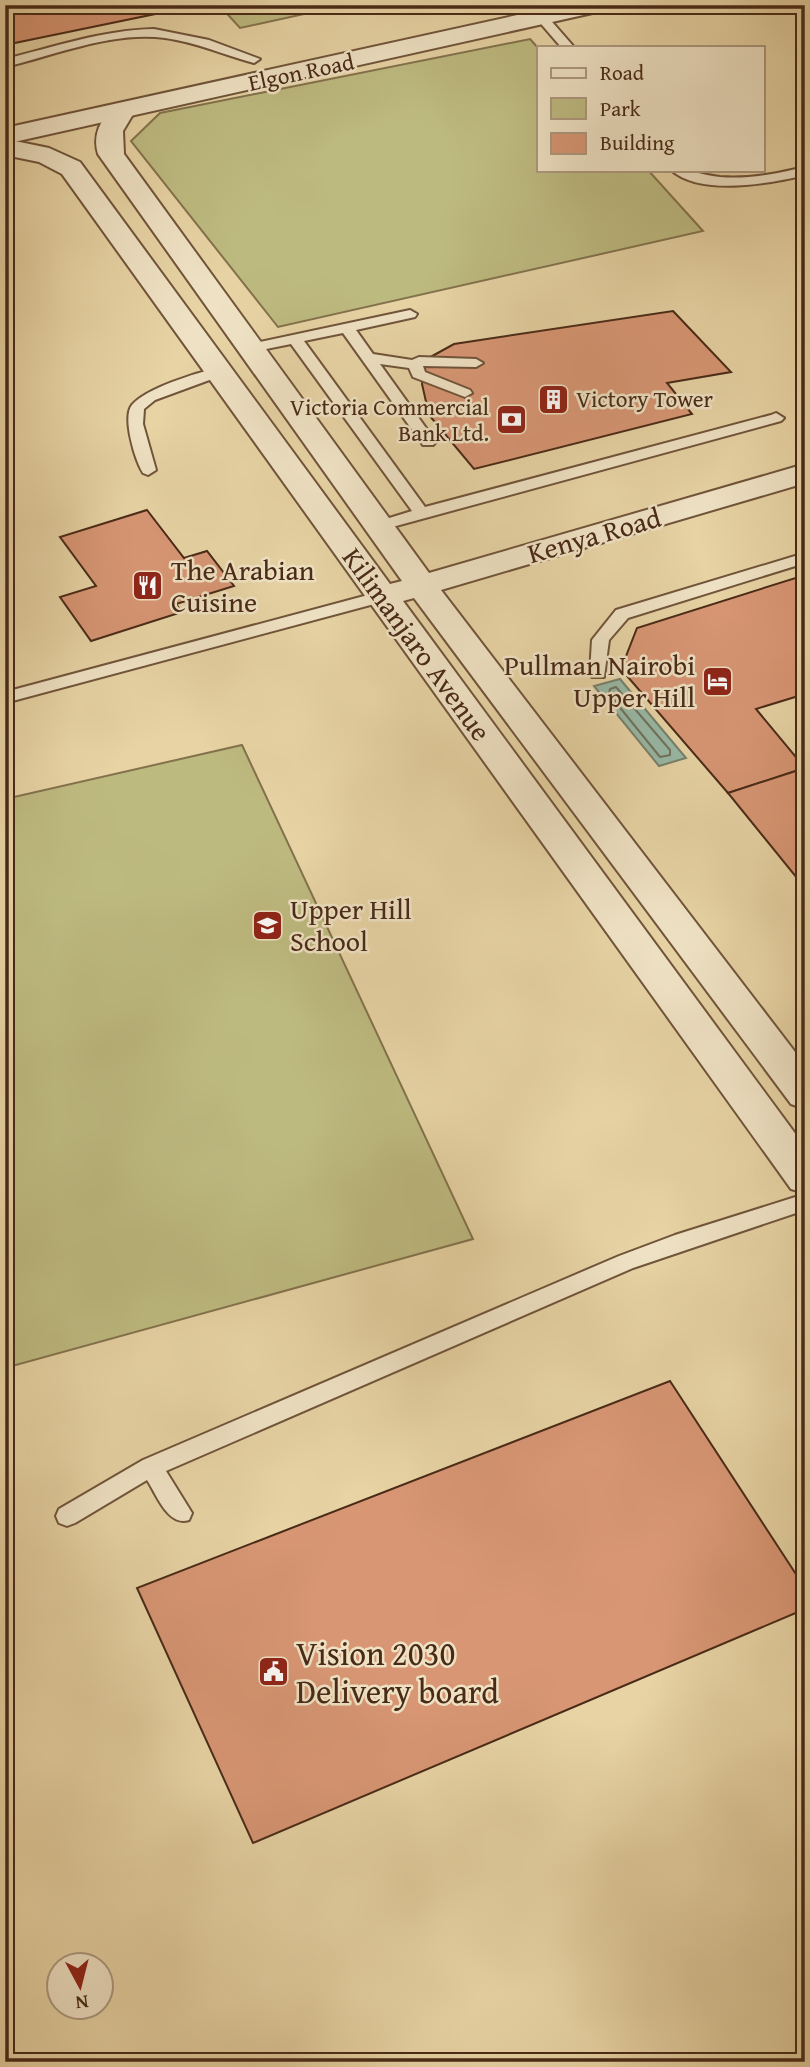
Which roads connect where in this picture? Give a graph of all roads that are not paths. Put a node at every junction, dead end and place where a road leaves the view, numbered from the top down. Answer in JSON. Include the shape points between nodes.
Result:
{"nodes":[{"id":1,"x":503,"y":5,"type":"edge"},
{"id":2,"x":597,"y":5,"type":"edge"},
{"id":3,"x":542,"y":18,"type":"junction"},
{"id":4,"x":567,"y":46,"type":"edge"},
{"id":5,"x":254,"y":59,"type":"junction"},
{"id":6,"x":5,"y":63,"type":"edge"},
{"id":7,"x":122,"y":111,"type":"junction"},
{"id":8,"x":5,"y":113,"type":"edge"},
{"id":9,"x":5,"y":136,"type":"edge"},
{"id":10,"x":5,"y":147,"type":"edge"},
{"id":11,"x":683,"y":172,"type":"edge"},
{"id":12,"x":796,"y":173,"type":"dead end"},
{"id":13,"x":410,"y":314,"type":"dead end"},
{"id":14,"x":347,"y":328,"type":"junction"},
{"id":15,"x":295,"y":339,"type":"junction"},
{"id":16,"x":251,"y":348,"type":"junction"},
{"id":17,"x":369,"y":358,"type":"junction"},
{"id":18,"x":476,"y":363,"type":"dead end"},
{"id":19,"x":416,"y":365,"type":"junction"},
{"id":20,"x":218,"y":372,"type":"junction"},
{"id":21,"x":465,"y":393,"type":"dead end"},
{"id":22,"x":776,"y":418,"type":"dead end"},
{"id":23,"x":428,"y":442,"type":"dead end"},
{"id":24,"x":148,"y":470,"type":"dead end"},
{"id":25,"x":805,"y":473,"type":"edge"},
{"id":26,"x":421,"y":513,"type":"junction"},
{"id":27,"x":379,"y":526,"type":"junction"},
{"id":28,"x":805,"y":558,"type":"edge"},
{"id":29,"x":422,"y":585,"type":"junction"},
{"id":30,"x":383,"y":596,"type":"junction"},
{"id":31,"x":598,"y":673,"type":"dead end"},
{"id":32,"x":5,"y":698,"type":"edge"},
{"id":33,"x":805,"y":1094,"type":"edge"},
{"id":34,"x":805,"y":1178,"type":"edge"},
{"id":35,"x":805,"y":1202,"type":"edge"},
{"id":36,"x":151,"y":1467,"type":"junction"},
{"id":37,"x":181,"y":1513,"type":"dead end"},
{"id":38,"x":67,"y":1516,"type":"dead end"}],
"edges":[{"from":1,"to":5,"type":"street","name":"Elgon Road"},
{"from":2,"to":3,"type":"street","name":"Elgon Road"},
{"from":3,"to":4,"type":"lane"},
{"from":3,"to":7,"type":"street","name":"Elgon Road"},
{"from":5,"to":6,"type":"lane","via":[[152,33]]},
{"from":5,"to":8,"type":"street","name":"Elgon Road"},
{"from":7,"to":9,"type":"street","name":"Elgon Road"},
{"from":7,"to":16,"type":"street","name":"Kilimanjaro Avenue","via":[[106,141],[111,154]]},
{"from":10,"to":20,"type":"street","name":"Kilimanjaro Avenue","via":[[37,152],[71,168]]},
{"from":11,"to":12,"type":"lane","via":[[704,180],[736,182]]},
{"from":13,"to":14,"type":"lane"},
{"from":14,"to":15,"type":"lane"},
{"from":14,"to":17,"type":"lane"},
{"from":15,"to":16,"type":"lane"},
{"from":15,"to":26,"type":"lane"},
{"from":16,"to":27,"type":"street","name":"Kilimanjaro Avenue"},
{"from":17,"to":19,"type":"lane"},
{"from":17,"to":23,"type":"lane"},
{"from":18,"to":19,"type":"lane","via":[[419,361]]},
{"from":19,"to":21,"type":"lane","via":[[418,374]]},
{"from":20,"to":24,"type":"lane","via":[[150,397],[137,408],[135,424]]},
{"from":20,"to":30,"type":"street","name":"Kilimanjaro Avenue"},
{"from":22,"to":26,"type":"lane"},
{"from":25,"to":29,"type":"street","name":"Kenya Road"},
{"from":26,"to":27,"type":"lane"},
{"from":27,"to":29,"type":"street","name":"Kilimanjaro Avenue"},
{"from":28,"to":31,"type":"lane","via":[[622,614],[608,627],[596,650]]},
{"from":29,"to":30,"type":"street","name":"Kenya Road"},
{"from":29,"to":33,"type":"street","name":"Kilimanjaro Avenue"},
{"from":30,"to":32,"type":"lane"},
{"from":30,"to":34,"type":"street","name":"Kilimanjaro Avenue"},
{"from":35,"to":36,"type":"lane","via":[[626,1262]]},
{"from":36,"to":37,"type":"lane"},
{"from":36,"to":38,"type":"lane"}]}
